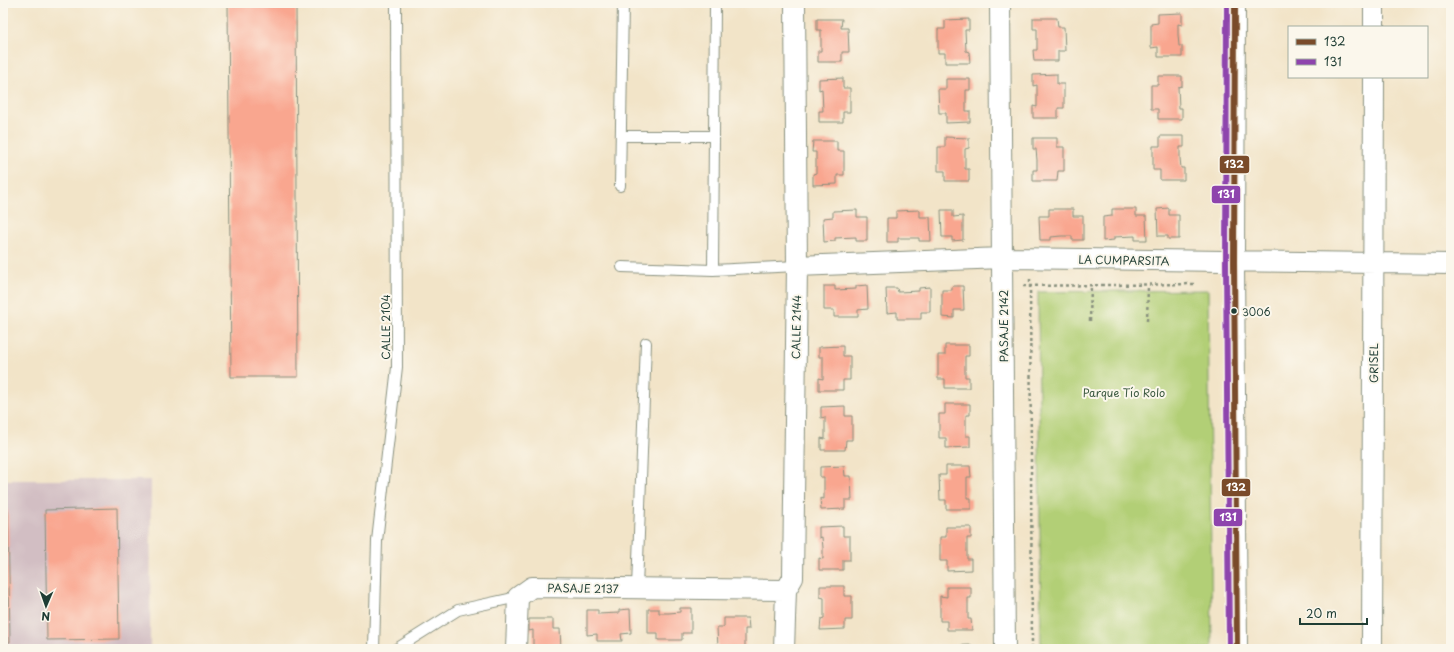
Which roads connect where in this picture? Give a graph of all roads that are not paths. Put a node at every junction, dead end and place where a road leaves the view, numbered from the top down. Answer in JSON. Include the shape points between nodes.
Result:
{"nodes":[{"id":1,"x":396,"y":3,"type":"edge"},
{"id":2,"x":623,"y":3,"type":"edge"},
{"id":3,"x":715,"y":3,"type":"edge"},
{"id":4,"x":795,"y":3,"type":"edge"},
{"id":5,"x":1000,"y":3,"type":"edge"},
{"id":6,"x":1235,"y":3,"type":"edge"},
{"id":7,"x":1374,"y":3,"type":"edge"},
{"id":8,"x":1374,"y":26,"type":"edge"},
{"id":9,"x":1374,"y":78,"type":"edge"},
{"id":10,"x":621,"y":136,"type":"junction"},
{"id":11,"x":714,"y":136,"type":"junction"},
{"id":12,"x":620,"y":186,"type":"dead end"},
{"id":13,"x":1002,"y":258,"type":"junction"},
{"id":14,"x":1234,"y":262,"type":"junction"},
{"id":15,"x":1373,"y":263,"type":"junction"},
{"id":16,"x":1451,"y":264,"type":"edge"},
{"id":17,"x":797,"y":266,"type":"junction"},
{"id":18,"x":622,"y":267,"type":"dead end"},
{"id":19,"x":712,"y":270,"type":"junction"},
{"id":20,"x":646,"y":343,"type":"dead end"},
{"id":21,"x":637,"y":588,"type":"junction"},
{"id":22,"x":786,"y":590,"type":"junction"},
{"id":23,"x":518,"y":596,"type":"junction"},
{"id":24,"x":374,"y":649,"type":"edge"},
{"id":25,"x":396,"y":649,"type":"edge"},
{"id":26,"x":516,"y":649,"type":"edge"},
{"id":27,"x":784,"y":649,"type":"edge"},
{"id":28,"x":1005,"y":649,"type":"edge"},
{"id":29,"x":1237,"y":649,"type":"edge"},
{"id":30,"x":1372,"y":649,"type":"edge"}],
"edges":[{"from":1,"to":24,"type":"lane","name":"CALLE 2104","via":[[397,367],[377,541]]},
{"from":2,"to":10,"type":"lane"},
{"from":3,"to":11,"type":"lane"},
{"from":4,"to":17,"type":"street","name":"CALLE 2144"},
{"from":5,"to":13,"type":"street","name":"PASAJE 2142"},
{"from":6,"to":14,"type":"street"},
{"from":7,"to":8,"type":"street"},
{"from":9,"to":15,"type":"street","name":"GRISEL"},
{"from":10,"to":11,"type":"lane"},
{"from":10,"to":12,"type":"lane"},
{"from":11,"to":19,"type":"lane"},
{"from":13,"to":14,"type":"street","name":"LA CUMPARSITA"},
{"from":13,"to":17,"type":"street","name":"LA CUMPARSITA"},
{"from":13,"to":28,"type":"street","name":"PASAJE 2142"},
{"from":14,"to":15,"type":"street","name":"LA CUMPARSITA"},
{"from":14,"to":29,"type":"street"},
{"from":15,"to":16,"type":"street","name":"LA CUMPARSITA"},
{"from":15,"to":30,"type":"street","name":"GRISEL"},
{"from":17,"to":19,"type":"lane"},
{"from":17,"to":22,"type":"street","name":"CALLE 2144","via":[[793,578]]},
{"from":18,"to":19,"type":"lane"},
{"from":20,"to":21,"type":"lane"},
{"from":21,"to":22,"type":"street","name":"PASAJE 2137"},
{"from":21,"to":23,"type":"street","name":"PASAJE 2137","via":[[532,587]]},
{"from":22,"to":27,"type":"street","name":"CALLE 2144"},
{"from":23,"to":25,"type":"lane","name":"PASAJE 2137","via":[[458,610]]},
{"from":23,"to":26,"type":"street"}]}
